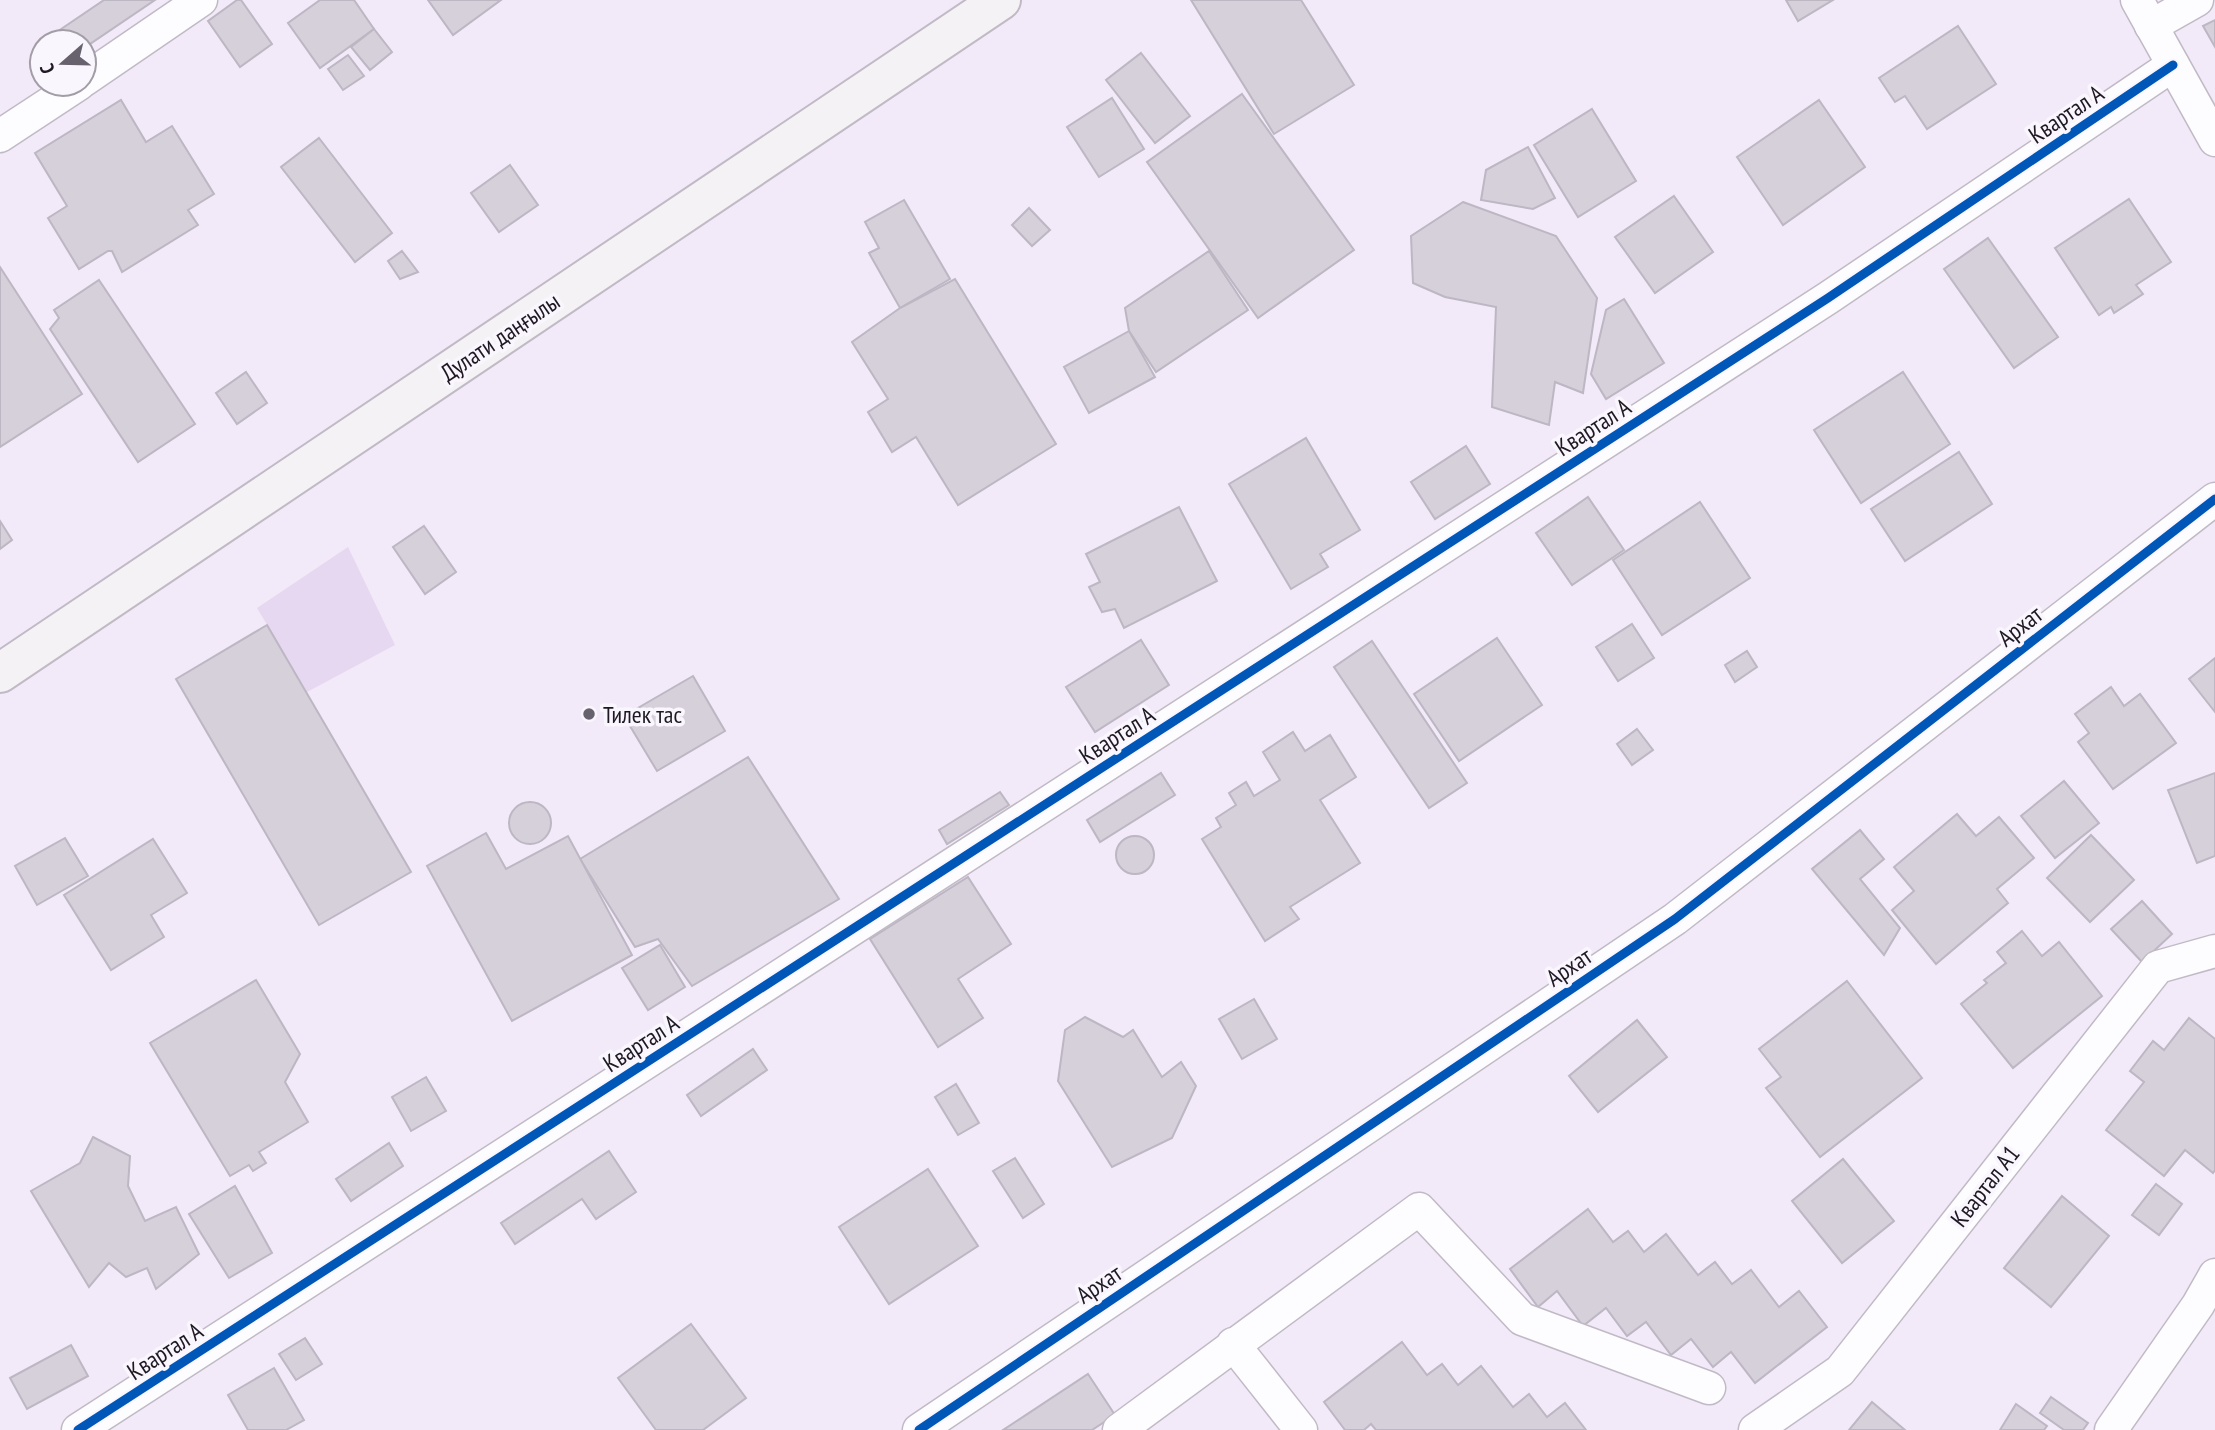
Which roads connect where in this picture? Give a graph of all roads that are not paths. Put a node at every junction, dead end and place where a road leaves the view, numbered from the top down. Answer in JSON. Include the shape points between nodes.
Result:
{"nodes":[{"id":1,"x":201,"y":0,"type":"edge"},
{"id":2,"x":1001,"y":0,"type":"edge"},
{"id":3,"x":2197,"y":0,"type":"edge"},
{"id":4,"x":2144,"y":13,"type":"edge"},
{"id":5,"x":2173,"y":65,"type":"junction"},
{"id":6,"x":98,"y":70,"type":"edge"},
{"id":7,"x":58,"y":98,"type":"edge"},
{"id":8,"x":0,"y":136,"type":"edge"},
{"id":9,"x":2215,"y":140,"type":"edge"},
{"id":10,"x":2215,"y":499,"type":"edge"},
{"id":11,"x":0,"y":673,"type":"edge"},
{"id":12,"x":2215,"y":951,"type":"edge"},
{"id":13,"x":2215,"y":1275,"type":"edge"},
{"id":14,"x":1233,"y":1344,"type":"junction"},
{"id":15,"x":1709,"y":1388,"type":"dead end"},
{"id":16,"x":78,"y":1430,"type":"edge"},
{"id":17,"x":919,"y":1430,"type":"edge"},
{"id":18,"x":1119,"y":1430,"type":"edge"},
{"id":19,"x":1301,"y":1430,"type":"edge"},
{"id":20,"x":1755,"y":1430,"type":"edge"},
{"id":21,"x":2111,"y":1430,"type":"edge"}],
"edges":[{"from":1,"to":6,"type":"street"},
{"from":2,"to":11,"type":"main road","name":"Дулати даңғылы"},
{"from":3,"to":4,"type":"street"},
{"from":4,"to":5,"type":"street"},
{"from":5,"to":9,"type":"street"},
{"from":5,"to":16,"type":"street","name":"Квартал А","via":[[1828,298]]},
{"from":7,"to":8,"type":"street"},
{"from":10,"to":17,"type":"street","name":"Архат","via":[[1675,919]]},
{"from":12,"to":20,"type":"street","name":"Квартал А1","via":[[2158,967],[1840,1371]]},
{"from":13,"to":21,"type":"street"},
{"from":14,"to":15,"type":"street","via":[[1419,1209],[1522,1319]]},
{"from":14,"to":18,"type":"street"},
{"from":14,"to":19,"type":"street"}]}
